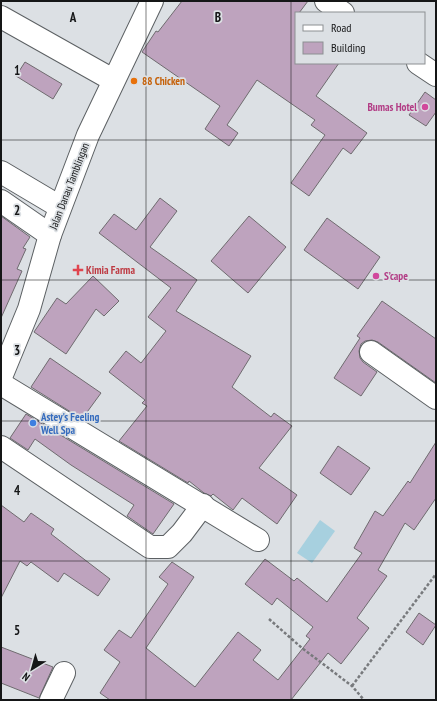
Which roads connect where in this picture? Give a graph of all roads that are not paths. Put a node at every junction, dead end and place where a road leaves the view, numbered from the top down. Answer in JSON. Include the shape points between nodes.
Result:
{"nodes":[{"id":1,"x":152,"y":1,"type":"edge"},
{"id":2,"x":326,"y":1,"type":"edge"},
{"id":3,"x":342,"y":12,"type":"edge"},
{"id":4,"x":1,"y":17,"type":"edge"},
{"id":5,"x":420,"y":64,"type":"edge"},
{"id":6,"x":436,"y":75,"type":"edge"},
{"id":7,"x":113,"y":80,"type":"junction"},
{"id":8,"x":1,"y":172,"type":"edge"},
{"id":9,"x":1,"y":201,"type":"edge"},
{"id":10,"x":60,"y":207,"type":"junction"},
{"id":11,"x":50,"y":235,"type":"junction"},
{"id":12,"x":371,"y":352,"type":"dead end"},
{"id":13,"x":1,"y":377,"type":"edge"},
{"id":14,"x":1,"y":384,"type":"edge"},
{"id":15,"x":436,"y":398,"type":"edge"},
{"id":16,"x":1,"y":447,"type":"edge"},
{"id":17,"x":203,"y":505,"type":"junction"},
{"id":18,"x":258,"y":540,"type":"dead end"},
{"id":19,"x":64,"y":673,"type":"dead end"},
{"id":20,"x":51,"y":700,"type":"edge"}],
"edges":[{"from":1,"to":7,"type":"street","name":"Jalan Danau Tamblingan"},
{"from":2,"to":3,"type":"street"},
{"from":4,"to":7,"type":"street"},
{"from":5,"to":6,"type":"street"},
{"from":7,"to":10,"type":"street","name":"Jalan Danau Tamblingan"},
{"from":8,"to":10,"type":"street"},
{"from":9,"to":11,"type":"street"},
{"from":10,"to":11,"type":"street","name":"Jalan Danau Tamblingan"},
{"from":11,"to":13,"type":"street","name":"Jalan Danau Tamblingan","via":[[29,309]]},
{"from":12,"to":15,"type":"street"},
{"from":14,"to":17,"type":"street"},
{"from":16,"to":17,"type":"street","via":[[150,548],[168,547]]},
{"from":17,"to":18,"type":"street"},
{"from":19,"to":20,"type":"street"}]}
